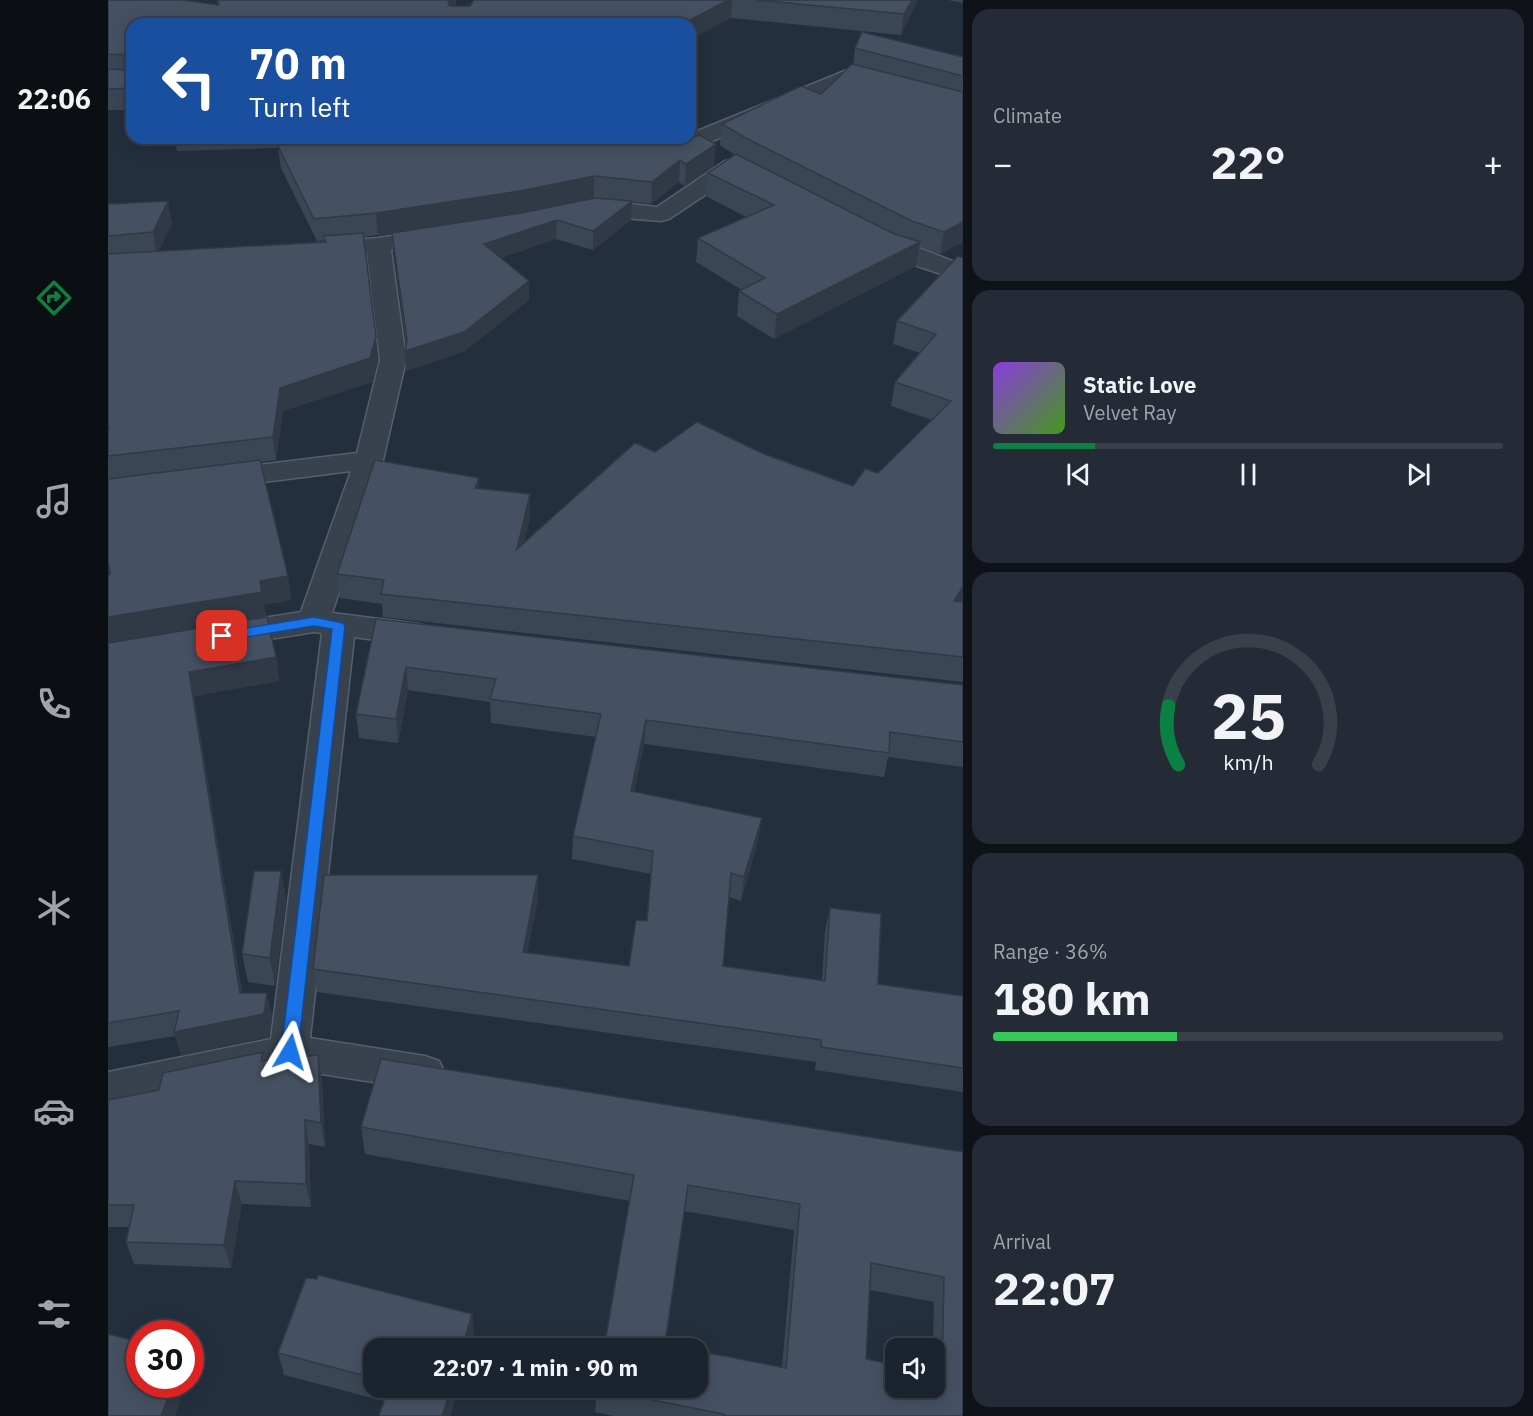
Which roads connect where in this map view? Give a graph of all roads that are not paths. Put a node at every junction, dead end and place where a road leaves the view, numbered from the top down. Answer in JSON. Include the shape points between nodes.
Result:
{"nodes":[{"id":1,"x":963,"y":107,"type":"edge"},
{"id":2,"x":696,"y":137,"type":"edge"},
{"id":3,"x":696,"y":143,"type":"edge"},
{"id":4,"x":563,"y":213,"type":"edge"},
{"id":5,"x":857,"y":229,"type":"edge"},
{"id":6,"x":455,"y":233,"type":"edge"},
{"id":7,"x":378,"y":245,"type":"junction"},
{"id":8,"x":296,"y":252,"type":"edge"},
{"id":9,"x":963,"y":273,"type":"edge"},
{"id":10,"x":369,"y":460,"type":"junction"},
{"id":11,"x":191,"y":482,"type":"edge"},
{"id":12,"x":326,"y":624,"type":"junction"},
{"id":13,"x":445,"y":638,"type":"edge"},
{"id":14,"x":200,"y":640,"type":"edge"},
{"id":15,"x":290,"y":1052,"type":"junction"},
{"id":16,"x":455,"y":1078,"type":"edge"},
{"id":17,"x":108,"y":1090,"type":"edge"}],
"edges":[{"from":1,"to":2,"type":"street","via":[[847,76]]},
{"from":3,"to":4,"type":"street","via":[[743,171],[661,214],[594,207]]},
{"from":5,"to":9,"type":"street","via":[[898,250]]},
{"from":6,"to":7,"type":"street"},
{"from":7,"to":8,"type":"street"},
{"from":7,"to":10,"type":"street","via":[[393,360]]},
{"from":10,"to":11,"type":"street"},
{"from":10,"to":12,"type":"street"},
{"from":12,"to":13,"type":"street"},
{"from":12,"to":14,"type":"street"},
{"from":12,"to":15,"type":"street"},
{"from":15,"to":16,"type":"street"},
{"from":15,"to":17,"type":"street"}]}
